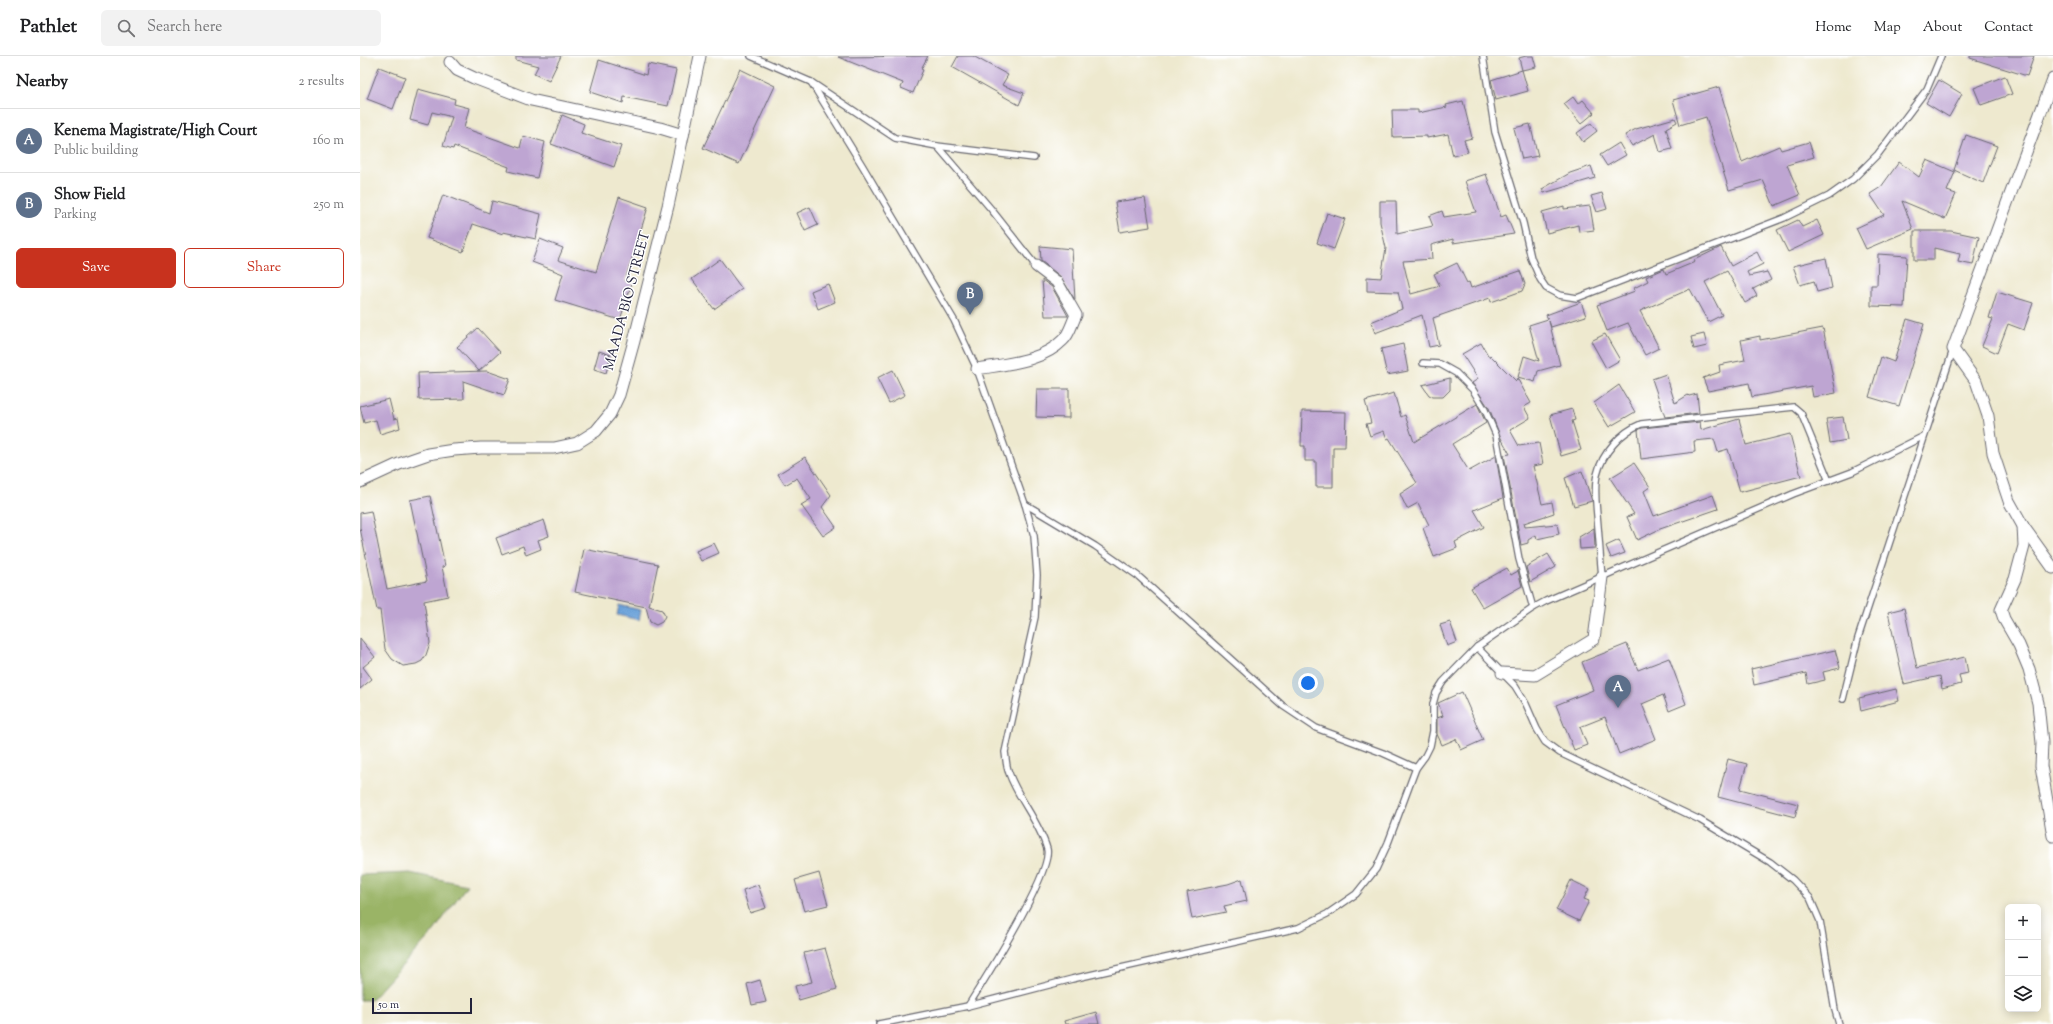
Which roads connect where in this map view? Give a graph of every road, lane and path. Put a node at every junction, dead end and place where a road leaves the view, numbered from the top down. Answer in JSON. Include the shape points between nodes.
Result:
{"nodes":[{"id":1,"x":700,"y":56,"type":"edge"},
{"id":2,"x":751,"y":56,"type":"edge"},
{"id":3,"x":1483,"y":56,"type":"edge"},
{"id":4,"x":1941,"y":56,"type":"edge"},
{"id":5,"x":450,"y":62,"type":"dead end"},
{"id":6,"x":2053,"y":78,"type":"edge"},
{"id":7,"x":811,"y":82,"type":"junction"},
{"id":8,"x":683,"y":135,"type":"junction"},
{"id":9,"x":937,"y":146,"type":"junction"},
{"id":10,"x":1034,"y":158,"type":"dead end"},
{"id":11,"x":1036,"y":266,"type":"joint"},
{"id":12,"x":1953,"y":350,"type":"junction"},
{"id":13,"x":1423,"y":363,"type":"dead end"},
{"id":14,"x":977,"y":369,"type":"junction"},
{"id":15,"x":1924,"y":436,"type":"junction"},
{"id":16,"x":1829,"y":481,"type":"junction"},
{"id":17,"x":360,"y":482,"type":"edge"},
{"id":18,"x":1025,"y":504,"type":"junction"},
{"id":19,"x":2023,"y":526,"type":"junction"},
{"id":20,"x":2053,"y":568,"type":"edge"},
{"id":21,"x":1602,"y":577,"type":"junction"},
{"id":22,"x":1533,"y":608,"type":"junction"},
{"id":23,"x":1477,"y":646,"type":"junction"},
{"id":24,"x":1502,"y":673,"type":"junction"},
{"id":25,"x":1843,"y":699,"type":"dead end"},
{"id":26,"x":1416,"y":768,"type":"junction"},
{"id":27,"x":2053,"y":836,"type":"edge"},
{"id":28,"x":968,"y":1006,"type":"junction"},
{"id":29,"x":879,"y":1024,"type":"edge"},
{"id":30,"x":1840,"y":1024,"type":"edge"}],
"edges":[{"from":1,"to":8,"type":"street","name":"MAADA BIO STREET"},
{"from":2,"to":7,"type":"lane"},
{"from":3,"to":4,"type":"lane","via":[[1495,132],[1531,258],[1546,288],[1559,295],[1577,298],[1784,218],[1829,196],[1852,179],[1878,154],[1927,89]]},
{"from":5,"to":8,"type":"street","via":[[457,70],[474,78],[531,100]]},
{"from":6,"to":12,"type":"street"},
{"from":7,"to":9,"type":"lane","via":[[895,138]]},
{"from":7,"to":14,"type":"lane","via":[[922,264],[954,320]]},
{"from":8,"to":17,"type":"street","name":"MAADA BIO STREET","via":[[634,341],[610,414],[596,431],[577,443],[554,448],[481,448],[428,454]]},
{"from":9,"to":10,"type":"lane"},
{"from":9,"to":11,"type":"lane"},
{"from":11,"to":14,"type":"street","via":[[1057,282],[1076,315],[1064,340],[1046,353],[1023,361]]},
{"from":12,"to":15,"type":"lane"},
{"from":12,"to":19,"type":"street","via":[[1976,381],[1988,416],[1993,453],[2009,502]]},
{"from":13,"to":22,"type":"lane","via":[[1440,364],[1456,373],[1473,390],[1488,416],[1496,435],[1519,559]]},
{"from":14,"to":18,"type":"lane"},
{"from":15,"to":16,"type":"lane"},
{"from":15,"to":25,"type":"lane","via":[[1858,638]]},
{"from":16,"to":21,"type":"lane","via":[[1793,494]]},
{"from":16,"to":21,"type":"lane","via":[[1801,413],[1794,407],[1642,424],[1630,428],[1605,456],[1597,476]]},
{"from":18,"to":26,"type":"lane","via":[[1095,546],[1138,576],[1283,706],[1316,728]]},
{"from":18,"to":28,"type":"lane","via":[[1034,536],[1037,575],[1035,618],[1004,752],[1008,772],[1043,837],[1047,851],[1045,866],[1022,915],[1000,956]]},
{"from":19,"to":20,"type":"street"},
{"from":19,"to":27,"type":"street","via":[[2022,553],[2015,579],[2001,610],[2029,669],[2038,703],[2042,743],[2041,766]]},
{"from":21,"to":22,"type":"lane"},
{"from":21,"to":24,"type":"street","via":[[1594,639],[1535,675]]},
{"from":22,"to":23,"type":"lane"},
{"from":23,"to":24,"type":"lane"},
{"from":23,"to":26,"type":"lane","via":[[1436,693],[1430,746]]},
{"from":24,"to":30,"type":"lane","via":[[1515,686],[1546,742],[1560,753],[1700,820],[1770,862],[1793,880],[1810,898],[1820,921],[1833,1002]]},
{"from":26,"to":28,"type":"lane","via":[[1376,869],[1356,894],[1326,914],[1298,928],[1072,979]]},
{"from":28,"to":29,"type":"lane"}]}
